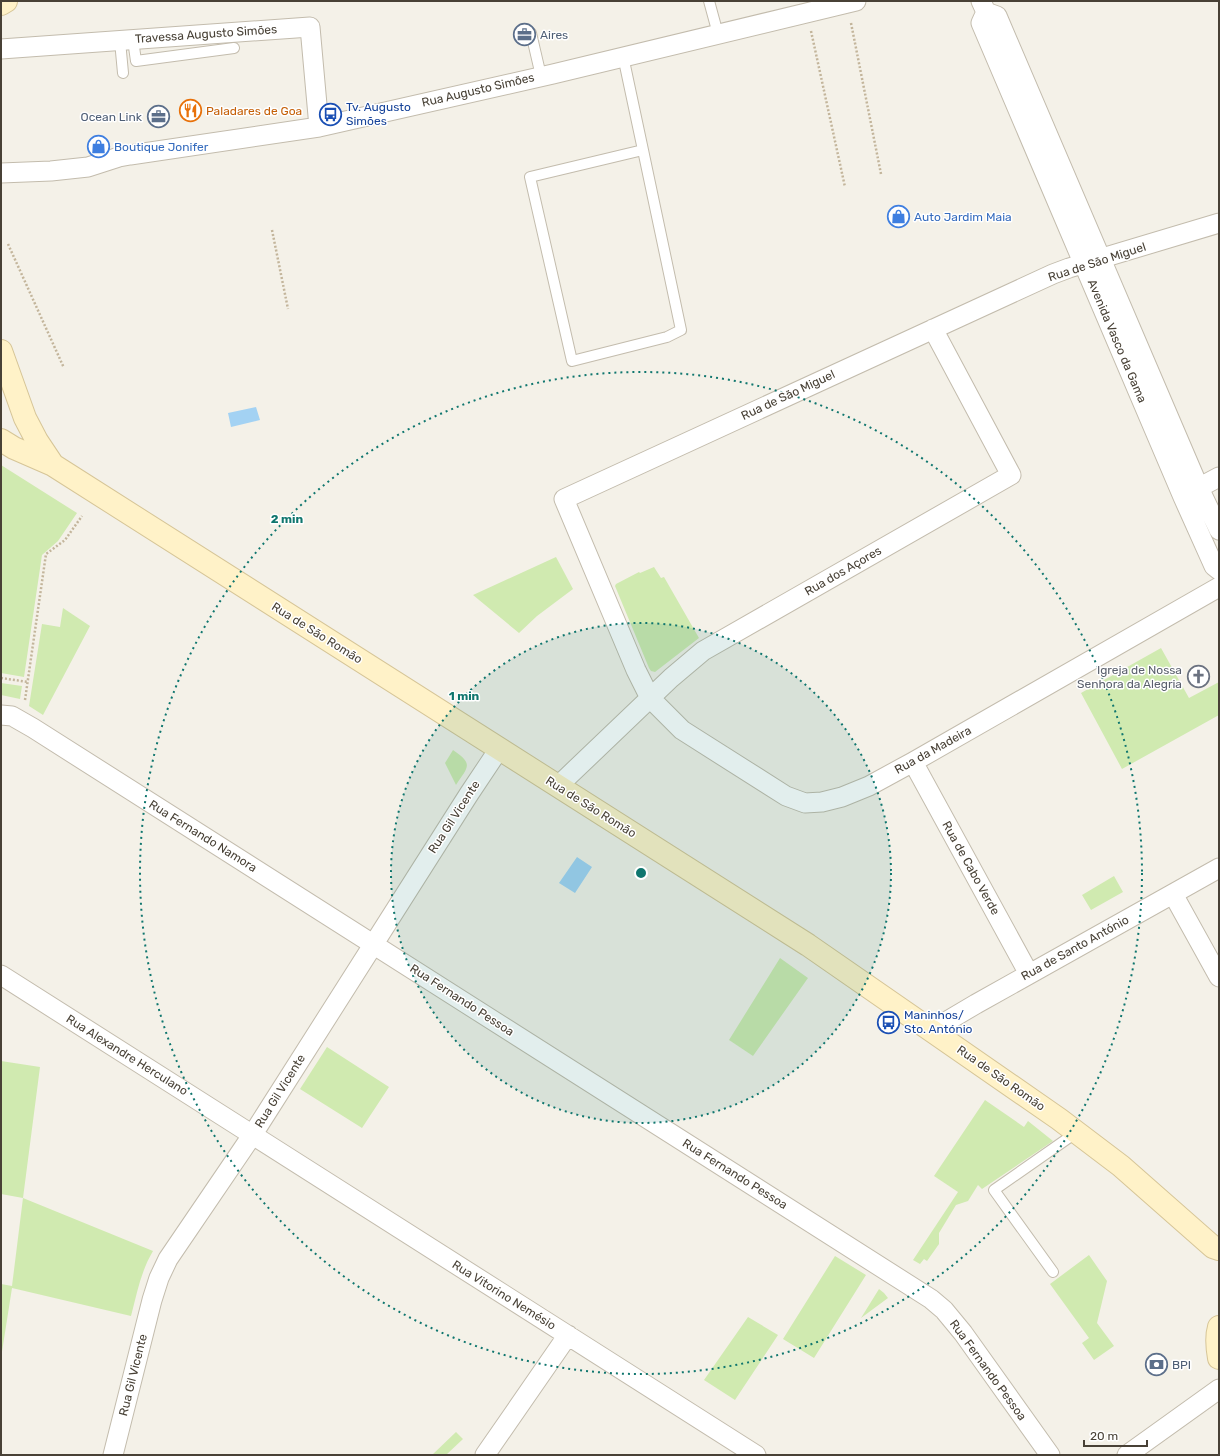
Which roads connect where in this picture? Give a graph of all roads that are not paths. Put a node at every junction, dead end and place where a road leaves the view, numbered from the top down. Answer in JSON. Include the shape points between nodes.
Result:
{"nodes":[{"id":1,"x":6,"y":1,"type":"edge"},
{"id":2,"x":709,"y":1,"type":"edge"},
{"id":3,"x":856,"y":1,"type":"edge"},
{"id":4,"x":1,"y":4,"type":"edge"},
{"id":5,"x":984,"y":6,"type":"edge"},
{"id":6,"x":531,"y":33,"type":"dead end"},
{"id":7,"x":718,"y":34,"type":"junction"},
{"id":8,"x":126,"y":40,"type":"junction"},
{"id":9,"x":234,"y":48,"type":"dead end"},
{"id":10,"x":1,"y":49,"type":"edge"},
{"id":11,"x":623,"y":56,"type":"junction"},
{"id":12,"x":122,"y":73,"type":"dead end"},
{"id":13,"x":541,"y":76,"type":"junction"},
{"id":14,"x":319,"y":127,"type":"junction"},
{"id":15,"x":643,"y":150,"type":"junction"},
{"id":16,"x":1,"y":173,"type":"edge"},
{"id":17,"x":1219,"y":223,"type":"edge"},
{"id":18,"x":1093,"y":261,"type":"junction"},
{"id":19,"x":933,"y":329,"type":"junction"},
{"id":20,"x":1,"y":351,"type":"edge"},
{"id":21,"x":1,"y":440,"type":"edge"},
{"id":22,"x":53,"y":465,"type":"junction"},
{"id":23,"x":1219,"y":477,"type":"edge"},
{"id":24,"x":1199,"y":488,"type":"junction"},
{"id":25,"x":1183,"y":497,"type":"junction"},
{"id":26,"x":1219,"y":530,"type":"edge"},
{"id":27,"x":1219,"y":570,"type":"edge"},
{"id":28,"x":1219,"y":587,"type":"edge"},
{"id":29,"x":650,"y":698,"type":"junction"},
{"id":30,"x":1,"y":715,"type":"edge"},
{"id":31,"x":499,"y":749,"type":"junction"},
{"id":32,"x":913,"y":762,"type":"junction"},
{"id":33,"x":558,"y":786,"type":"junction"},
{"id":34,"x":1219,"y":868,"type":"edge"},
{"id":35,"x":1173,"y":894,"type":"junction"},
{"id":36,"x":373,"y":944,"type":"junction"},
{"id":37,"x":1029,"y":974,"type":"junction"},
{"id":38,"x":1,"y":975,"type":"edge"},
{"id":39,"x":1219,"y":977,"type":"edge"},
{"id":40,"x":932,"y":1030,"type":"junction"},
{"id":41,"x":1077,"y":1132,"type":"junction"},
{"id":42,"x":253,"y":1134,"type":"junction"},
{"id":43,"x":1217,"y":1253,"type":"edge"},
{"id":44,"x":1053,"y":1272,"type":"dead end"},
{"id":45,"x":1219,"y":1327,"type":"edge"},
{"id":46,"x":568,"y":1335,"type":"junction"},
{"id":47,"x":1219,"y":1358,"type":"edge"},
{"id":48,"x":1219,"y":1389,"type":"edge"},
{"id":49,"x":113,"y":1455,"type":"edge"},
{"id":50,"x":485,"y":1455,"type":"edge"},
{"id":51,"x":756,"y":1455,"type":"edge"},
{"id":52,"x":1050,"y":1455,"type":"edge"},
{"id":53,"x":1127,"y":1455,"type":"edge"}],
"edges":[{"from":1,"to":4,"type":"main road"},
{"from":2,"to":7,"type":"lane"},
{"from":3,"to":7,"type":"street","name":"Rua Augusto Simões"},
{"from":5,"to":18,"type":"street","name":"Avenida Vasco da Gama","via":[[981,24],[1049,159]]},
{"from":6,"to":13,"type":"lane"},
{"from":7,"to":11,"type":"street","name":"Rua Augusto Simões"},
{"from":8,"to":9,"type":"lane","via":[[136,61]]},
{"from":8,"to":10,"type":"street","name":"Travessa Augusto Simões"},
{"from":8,"to":12,"type":"lane"},
{"from":8,"to":14,"type":"street","name":"Travessa Augusto Simões","via":[[310,26]]},
{"from":11,"to":13,"type":"street","name":"Rua Augusto Simões"},
{"from":11,"to":15,"type":"lane"},
{"from":13,"to":14,"type":"street","name":"Rua Augusto Simões"},
{"from":14,"to":16,"type":"street","name":"Rua Augusto Simões","via":[[124,156],[88,168]]},
{"from":15,"to":15,"type":"lane","via":[[681,330],[667,337],[572,361],[530,177]]},
{"from":17,"to":18,"type":"street","name":"Rua de São Miguel"},
{"from":18,"to":19,"type":"street","name":"Rua de São Miguel","via":[[1053,274]]},
{"from":18,"to":24,"type":"street","name":"Avenida Vasco da Gama"},
{"from":18,"to":25,"type":"street","name":"Avenida Vasco da Gama"},
{"from":19,"to":29,"type":"street","name":"Rua dos Açores","via":[[1012,475],[703,651]]},
{"from":19,"to":29,"type":"street","name":"Rua de São Miguel","via":[[564,499]]},
{"from":20,"to":22,"type":"main road","name":"Rua de São Romão","via":[[25,418]]},
{"from":21,"to":22,"type":"main road"},
{"from":22,"to":31,"type":"main road","name":"Rua de São Romão"},
{"from":23,"to":24,"type":"street"},
{"from":24,"to":25,"type":"street"},
{"from":24,"to":26,"type":"street","name":"Avenida Vasco da Gama"},
{"from":25,"to":27,"type":"street","name":"Avenida Vasco da Gama","via":[[1214,566]]},
{"from":28,"to":32,"type":"street","name":"Rua da Madeira"},
{"from":29,"to":32,"type":"street","name":"Rua da Madeira","via":[[690,736],[786,796],[805,803],[842,798]]},
{"from":29,"to":33,"type":"street","name":"Rua dos Açores"},
{"from":30,"to":36,"type":"street","name":"Rua Fernando Namora","via":[[12,716],[33,728]]},
{"from":31,"to":33,"type":"main road","name":"Rua de São Romão"},
{"from":31,"to":36,"type":"street","name":"Rua Gil Vicente"},
{"from":32,"to":37,"type":"street","name":"Rua de Cabo Verde"},
{"from":33,"to":40,"type":"main road","name":"Rua de São Romão","via":[[808,945]]},
{"from":34,"to":35,"type":"street","name":"Rua de Santo António"},
{"from":35,"to":37,"type":"street","name":"Rua de Santo António"},
{"from":35,"to":39,"type":"street"},
{"from":36,"to":42,"type":"street","name":"Rua Gil Vicente"},
{"from":36,"to":52,"type":"street","name":"Rua Fernando Pessoa","via":[[931,1299],[963,1333]]},
{"from":37,"to":40,"type":"street","name":"Rua de Santo António"},
{"from":38,"to":42,"type":"street","name":"Rua Alexandre Herculano"},
{"from":40,"to":41,"type":"main road","name":"Rua de São Romão"},
{"from":41,"to":43,"type":"main road","name":"Rua de São Romão","via":[[1121,1166]]},
{"from":41,"to":44,"type":"lane","via":[[994,1190]]},
{"from":42,"to":46,"type":"street","name":"Rua Vitorino Nemésio"},
{"from":42,"to":49,"type":"street","name":"Rua Gil Vicente","via":[[177,1245],[159,1278]]},
{"from":45,"to":47,"type":"main road"},
{"from":46,"to":50,"type":"street"},
{"from":46,"to":51,"type":"street","name":"Rua Vitorino Nemésio"},
{"from":48,"to":53,"type":"street"}]}
